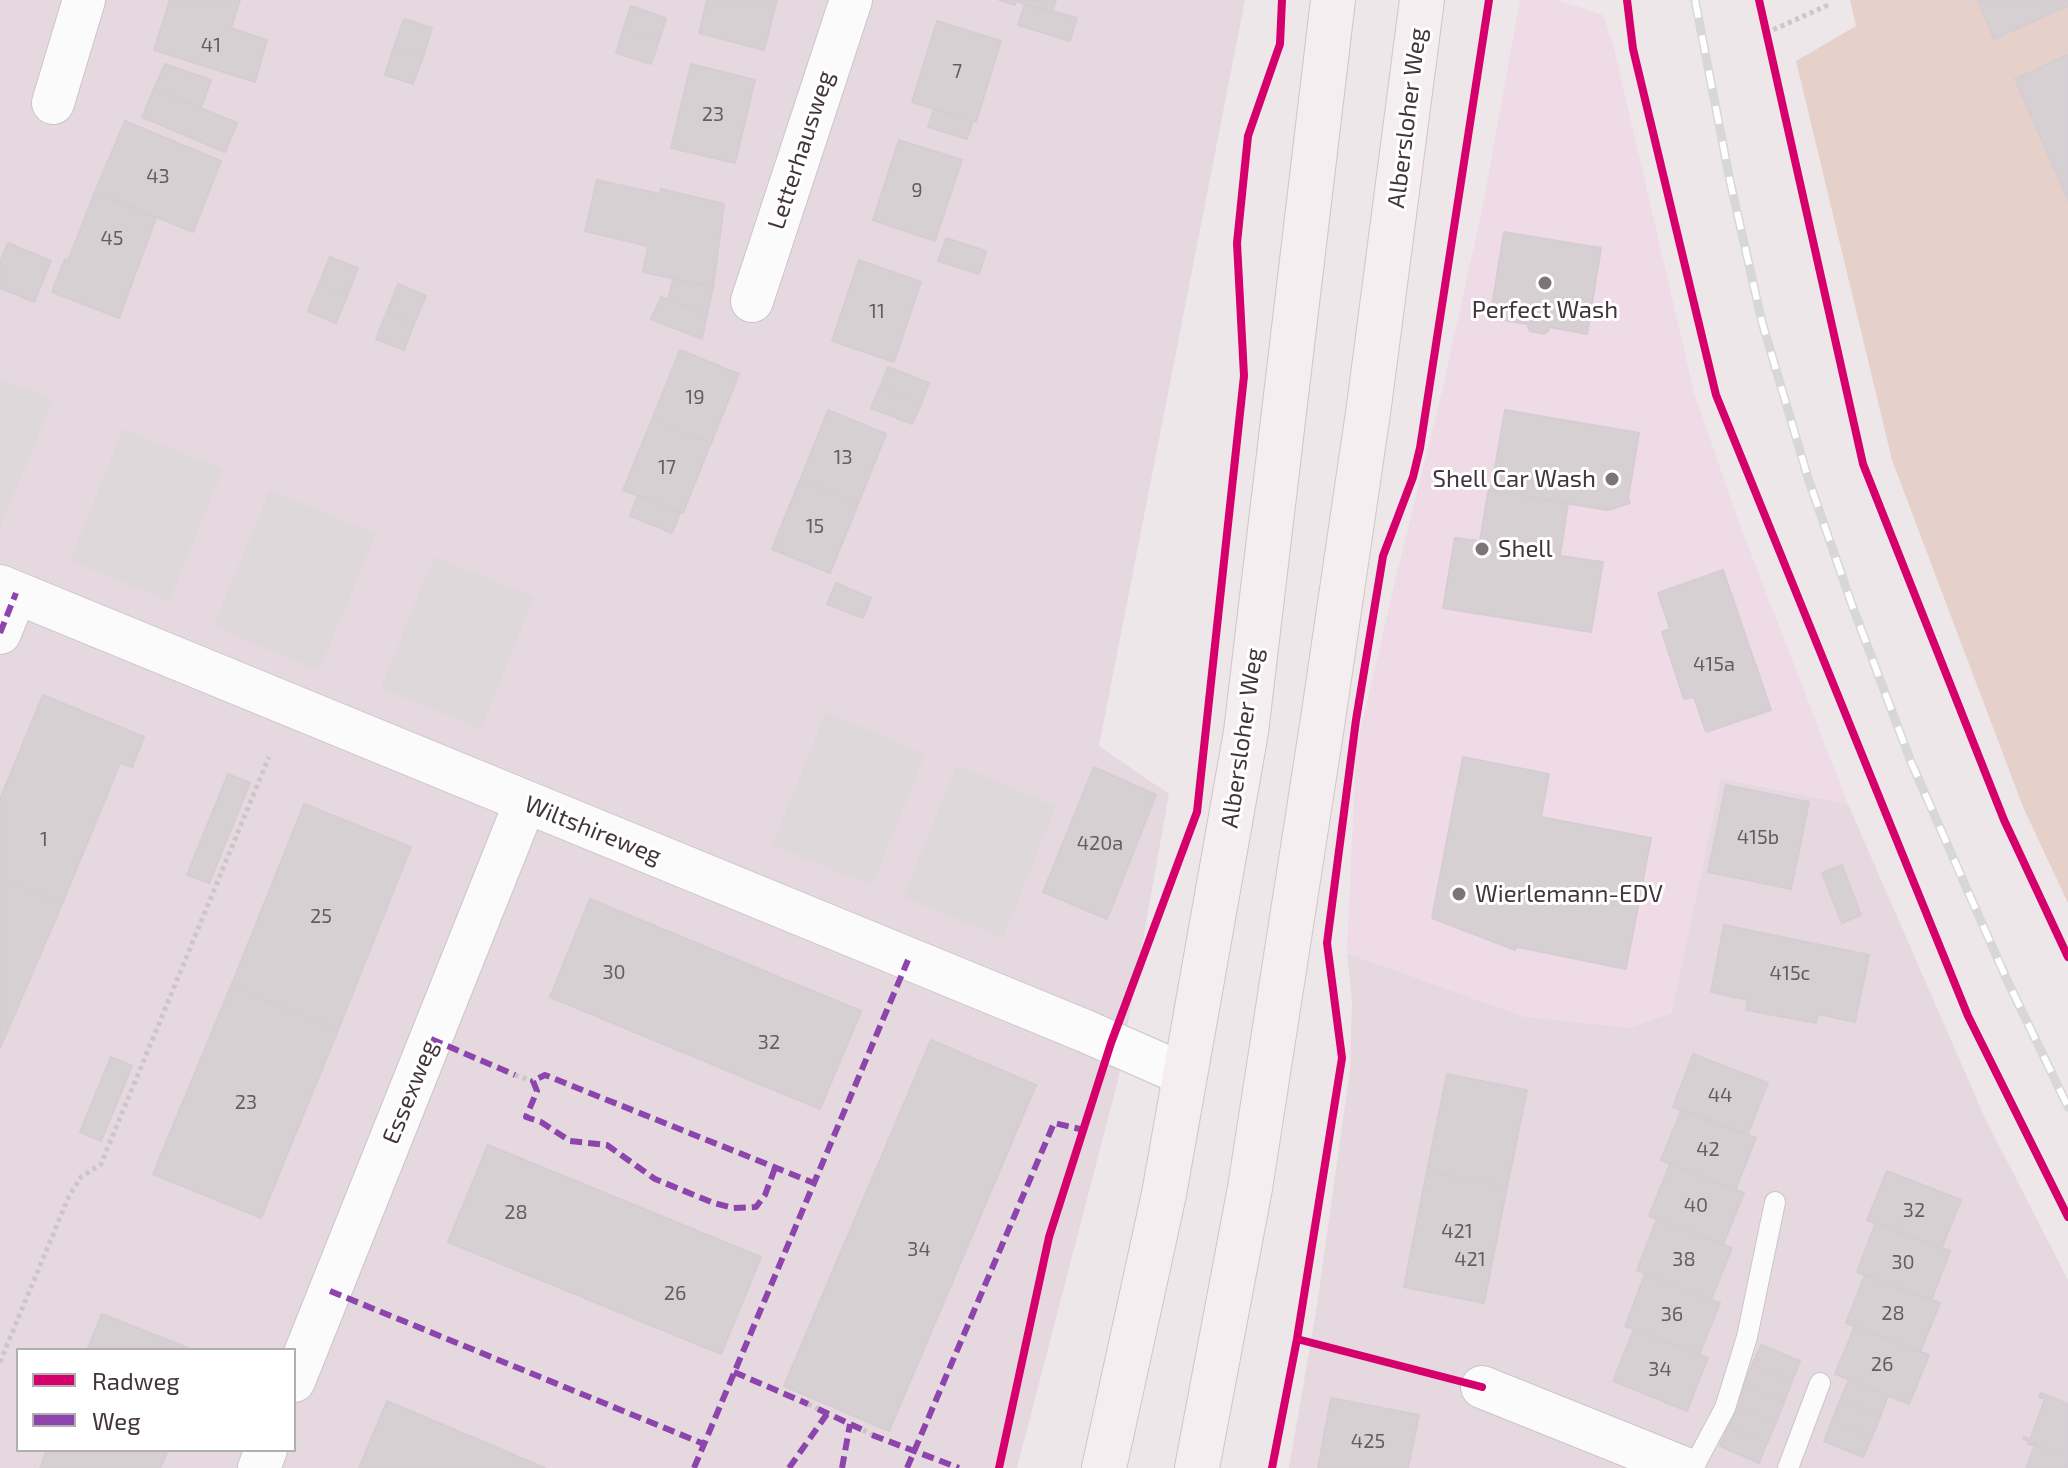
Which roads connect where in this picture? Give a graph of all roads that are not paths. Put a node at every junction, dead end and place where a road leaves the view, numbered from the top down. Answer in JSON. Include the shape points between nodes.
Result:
{"nodes":[{"id":1,"x":84,"y":0,"type":"edge"},
{"id":2,"x":851,"y":0,"type":"edge"},
{"id":3,"x":1333,"y":0,"type":"edge"},
{"id":4,"x":1422,"y":0,"type":"edge"},
{"id":5,"x":53,"y":103,"type":"dead end"},
{"id":6,"x":752,"y":301,"type":"dead end"},
{"id":7,"x":8,"y":589,"type":"edge"},
{"id":8,"x":0,"y":633,"type":"edge"},
{"id":9,"x":525,"y":803,"type":"junction"},
{"id":10,"x":1185,"y":1075,"type":"junction"},
{"id":11,"x":1775,"y":1202,"type":"dead end"},
{"id":12,"x":296,"y":1376,"type":"edge"},
{"id":13,"x":1820,"y":1383,"type":"dead end"},
{"id":14,"x":1482,"y":1387,"type":"dead end"},
{"id":15,"x":1104,"y":1468,"type":"edge"},
{"id":16,"x":1197,"y":1468,"type":"edge"},
{"id":17,"x":1684,"y":1468,"type":"edge"},
{"id":18,"x":1693,"y":1468,"type":"edge"},
{"id":19,"x":1788,"y":1468,"type":"edge"}],
"edges":[{"from":1,"to":5,"type":"street"},
{"from":2,"to":6,"type":"street","name":"Letterhausweg"},
{"from":3,"to":10,"type":"main road","name":"Albersloher Weg","via":[[1246,732]]},
{"from":4,"to":16,"type":"main road","name":"Albersloher Weg","via":[[1323,719],[1250,1188]]},
{"from":7,"to":8,"type":"street"},
{"from":7,"to":9,"type":"street","name":"Wiltshireweg"},
{"from":9,"to":10,"type":"street","name":"Wiltshireweg"},
{"from":9,"to":12,"type":"street","name":"Essexweg"},
{"from":10,"to":15,"type":"main road","name":"Albersloher Weg"},
{"from":11,"to":18,"type":"lane","via":[[1747,1337],[1725,1408]]},
{"from":13,"to":19,"type":"lane"},
{"from":14,"to":17,"type":"street"}]}
